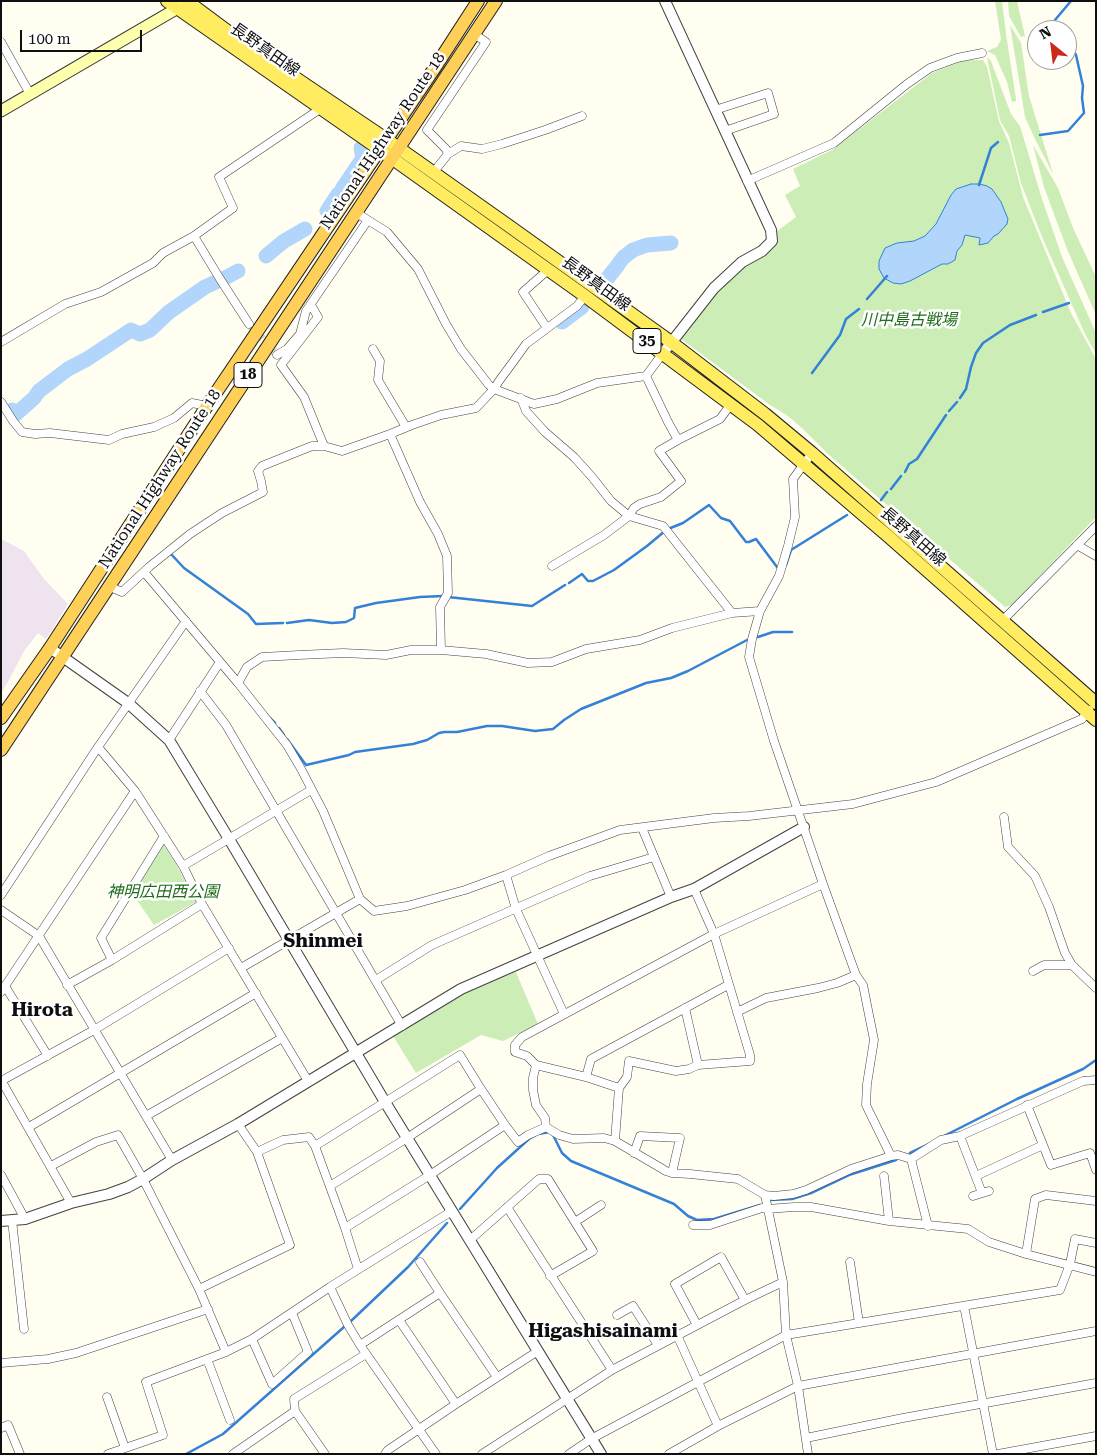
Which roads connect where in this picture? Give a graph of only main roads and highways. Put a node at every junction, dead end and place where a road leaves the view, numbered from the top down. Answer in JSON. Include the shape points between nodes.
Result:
{"nodes":[{"id":1,"x":478,"y":1,"type":"edge"},
{"id":2,"x":496,"y":1,"type":"edge"},
{"id":3,"x":182,"y":3,"type":"edge"},
{"id":4,"x":1,"y":111,"type":"edge"},
{"id":5,"x":383,"y":144,"type":"junction"},
{"id":6,"x":395,"y":154,"type":"junction"},
{"id":7,"x":1093,"y":710,"type":"edge"},
{"id":8,"x":1,"y":718,"type":"edge"},
{"id":9,"x":1,"y":750,"type":"edge"}],
"edges":[{"from":1,"to":5,"type":"highway","name":"National Highway Route 18","number":"18"},
{"from":2,"to":6,"type":"highway","name":"National Highway Route 18","number":"18"},
{"from":3,"to":4,"type":"main road"},
{"from":3,"to":5,"type":"main road","name":"長野真田線","number":"35","via":[[241,41]]},
{"from":3,"to":5,"type":"main road","name":"長野真田線","number":"35","via":[[320,109]]},
{"from":5,"to":6,"type":"main road","name":"長野真田線","number":"35"},
{"from":5,"to":8,"type":"highway","name":"National Highway Route 18","number":"18"},
{"from":6,"to":7,"type":"main road","name":"長野真田線","number":"35","via":[[731,404]]},
{"from":6,"to":7,"type":"main road","name":"長野真田線","number":"35","via":[[433,173],[671,342],[765,414],[1002,621]]},
{"from":6,"to":9,"type":"highway","name":"National Highway Route 18","number":"18"}]}
